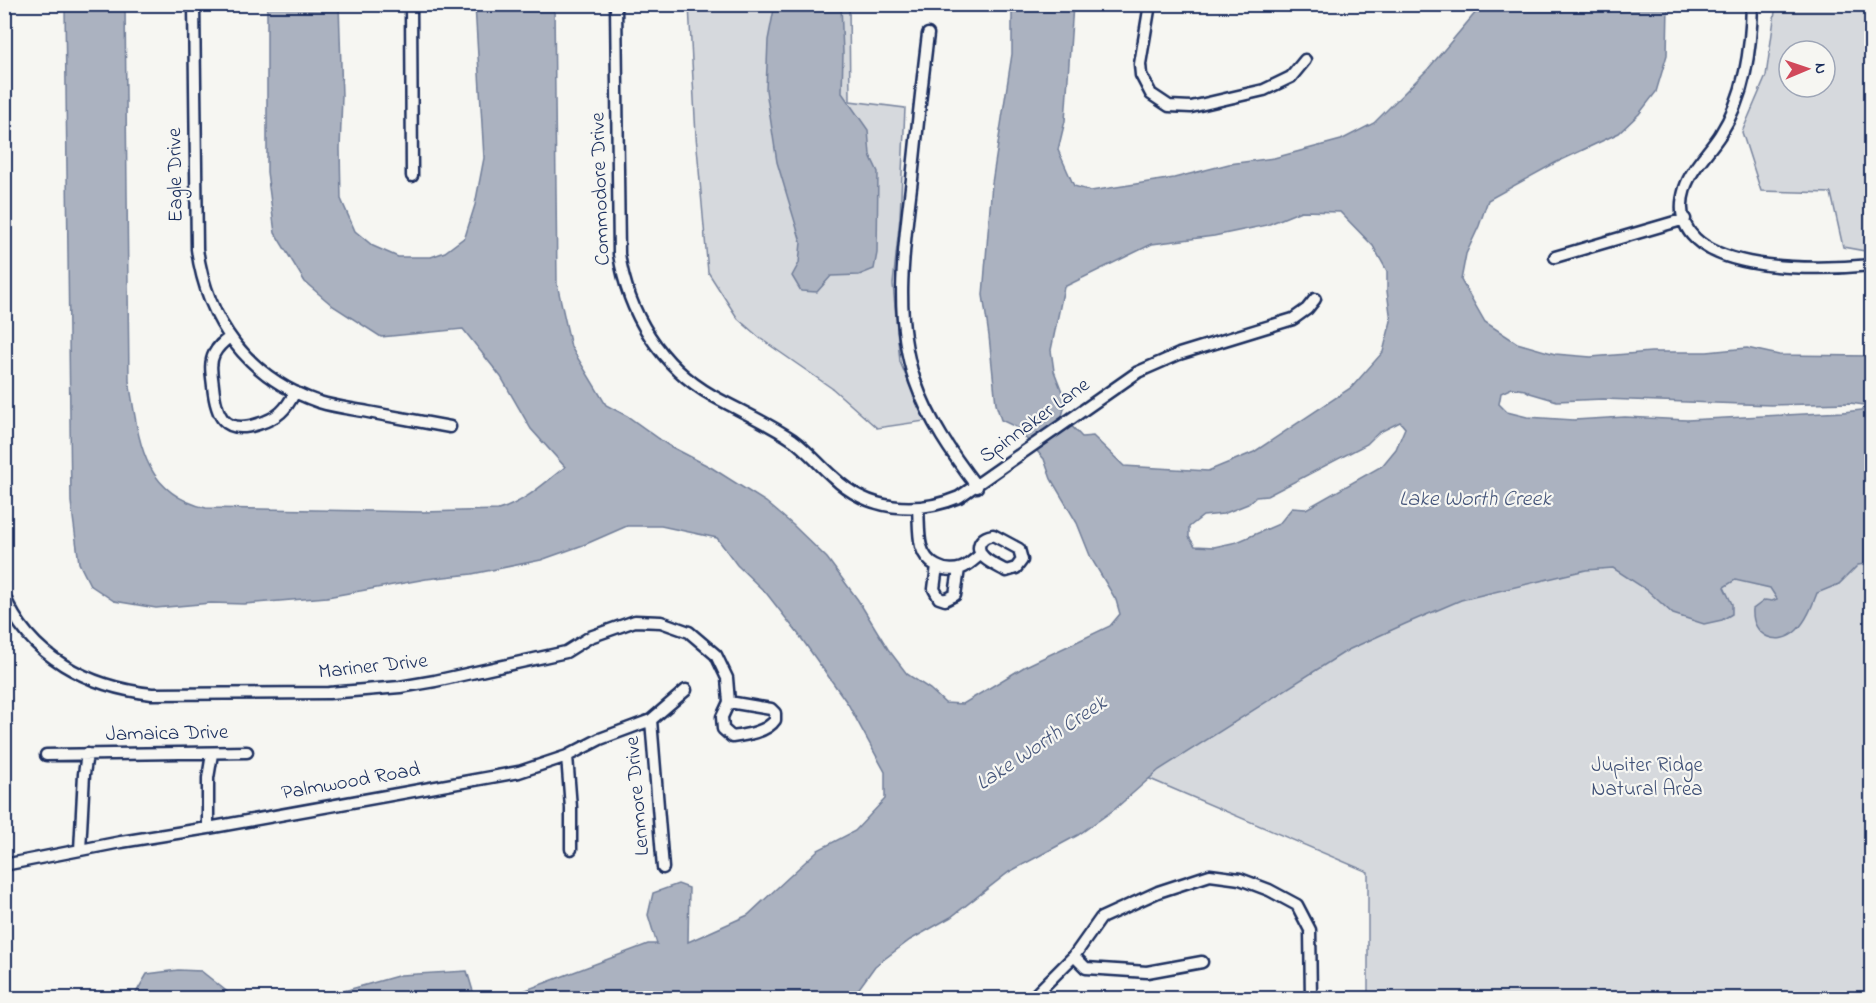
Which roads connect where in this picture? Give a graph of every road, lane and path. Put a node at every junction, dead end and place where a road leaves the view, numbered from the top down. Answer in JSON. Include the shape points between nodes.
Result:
{"nodes":[{"id":1,"x":194,"y":4,"type":"edge"},
{"id":2,"x":411,"y":4,"type":"edge"},
{"id":3,"x":616,"y":4,"type":"edge"},
{"id":4,"x":1150,"y":4,"type":"edge"},
{"id":5,"x":1752,"y":4,"type":"edge"},
{"id":6,"x":928,"y":34,"type":"dead end"},
{"id":7,"x":1305,"y":60,"type":"dead end"},
{"id":8,"x":412,"y":176,"type":"dead end"},
{"id":9,"x":1685,"y":219,"type":"junction"},
{"id":10,"x":1555,"y":257,"type":"dead end"},
{"id":11,"x":1872,"y":266,"type":"edge"},
{"id":12,"x":1315,"y":299,"type":"dead end"},
{"id":13,"x":230,"y":337,"type":"junction"},
{"id":14,"x":295,"y":392,"type":"junction"},
{"id":15,"x":450,"y":427,"type":"dead end"},
{"id":16,"x":977,"y":487,"type":"junction"},
{"id":17,"x":918,"y":508,"type":"junction"},
{"id":18,"x":981,"y":554,"type":"dead end"},
{"id":19,"x":937,"y":566,"type":"junction"},
{"id":20,"x":959,"y":569,"type":"junction"},
{"id":21,"x":4,"y":595,"type":"edge"},
{"id":22,"x":686,"y":690,"type":"dead end"},
{"id":23,"x":729,"y":702,"type":"junction"},
{"id":24,"x":651,"y":720,"type":"junction"},
{"id":25,"x":247,"y":752,"type":"dead end"},
{"id":26,"x":87,"y":754,"type":"junction"},
{"id":27,"x":212,"y":754,"type":"junction"},
{"id":28,"x":46,"y":755,"type":"dead end"},
{"id":29,"x":567,"y":756,"type":"junction"},
{"id":30,"x":208,"y":828,"type":"junction"},
{"id":31,"x":571,"y":849,"type":"dead end"},
{"id":32,"x":80,"y":850,"type":"junction"},
{"id":33,"x":4,"y":865,"type":"edge"},
{"id":34,"x":663,"y":868,"type":"dead end"},
{"id":35,"x":1074,"y":956,"type":"junction"},
{"id":36,"x":1202,"y":962,"type":"dead end"},
{"id":37,"x":1029,"y":999,"type":"edge"},
{"id":38,"x":1311,"y":999,"type":"edge"}],
"edges":[{"from":1,"to":13,"type":"street","name":"Eagle Drive","via":[[197,249],[209,299]]},
{"from":2,"to":8,"type":"street"},
{"from":3,"to":17,"type":"street","name":"Commodore Drive","via":[[619,254],[626,288],[643,326],[668,360],[690,380],[793,440],[844,487],[873,502]]},
{"from":4,"to":7,"type":"street","via":[[1141,75],[1151,94],[1169,106],[1191,107],[1264,90],[1291,77]]},
{"from":5,"to":9,"type":"street","via":[[1749,53],[1740,90],[1722,132],[1687,183]]},
{"from":6,"to":16,"type":"street","name":"Spinnaker Lane","via":[[906,237],[903,322],[909,360],[925,407]]},
{"from":9,"to":10,"type":"street"},
{"from":9,"to":11,"type":"street","via":[[1702,245],[1730,259],[1798,267]]},
{"from":12,"to":16,"type":"street","name":"Spinnaker Lane","via":[[1293,319],[1187,351],[1118,384]]},
{"from":13,"to":14,"type":"street","name":"Eagle Drive","via":[[257,367]]},
{"from":13,"to":14,"type":"street","via":[[218,348],[211,364],[215,405],[224,421],[240,428],[272,420],[285,409]]},
{"from":14,"to":15,"type":"street","name":"Eagle Drive","via":[[333,406]]},
{"from":16,"to":17,"type":"street","name":"Commodore Drive","via":[[944,503]]},
{"from":17,"to":19,"type":"street","via":[[921,547]]},
{"from":18,"to":20,"type":"street"},
{"from":19,"to":20,"type":"street"},
{"from":19,"to":20,"type":"street","via":[[934,589],[945,600],[955,595]]},
{"from":21,"to":23,"type":"street","name":"Mariner Drive","via":[[26,633],[53,659],[88,679],[138,693],[329,693],[400,687],[566,652],[590,637],[635,621],[653,621],[689,632],[716,655],[727,678]]},
{"from":22,"to":24,"type":"street","name":"Palmwood Road"},
{"from":23,"to":23,"type":"street","name":"Mariner Drive","via":[[722,717],[723,729],[732,737],[771,726],[775,720],[771,709]]},
{"from":24,"to":29,"type":"street","name":"Palmwood Road"},
{"from":24,"to":34,"type":"street","name":"Lenmore Drive"},
{"from":25,"to":27,"type":"street","name":"Jamaica Drive"},
{"from":26,"to":27,"type":"street","name":"Jamaica Drive"},
{"from":26,"to":28,"type":"street","name":"Jamaica Drive"},
{"from":26,"to":32,"type":"street","name":"Jamaica Drive"},
{"from":27,"to":30,"type":"street"},
{"from":29,"to":30,"type":"street","name":"Palmwood Road","via":[[519,772]]},
{"from":29,"to":31,"type":"street"},
{"from":30,"to":32,"type":"street","name":"Palmwood Road"},
{"from":32,"to":33,"type":"street","name":"Palmwood Road"},
{"from":35,"to":36,"type":"street","via":[[1086,968],[1147,972]]},
{"from":35,"to":37,"type":"street"},
{"from":35,"to":38,"type":"street","via":[[1101,918],[1158,892],[1209,875],[1240,879],[1297,905],[1310,930]]}]}
